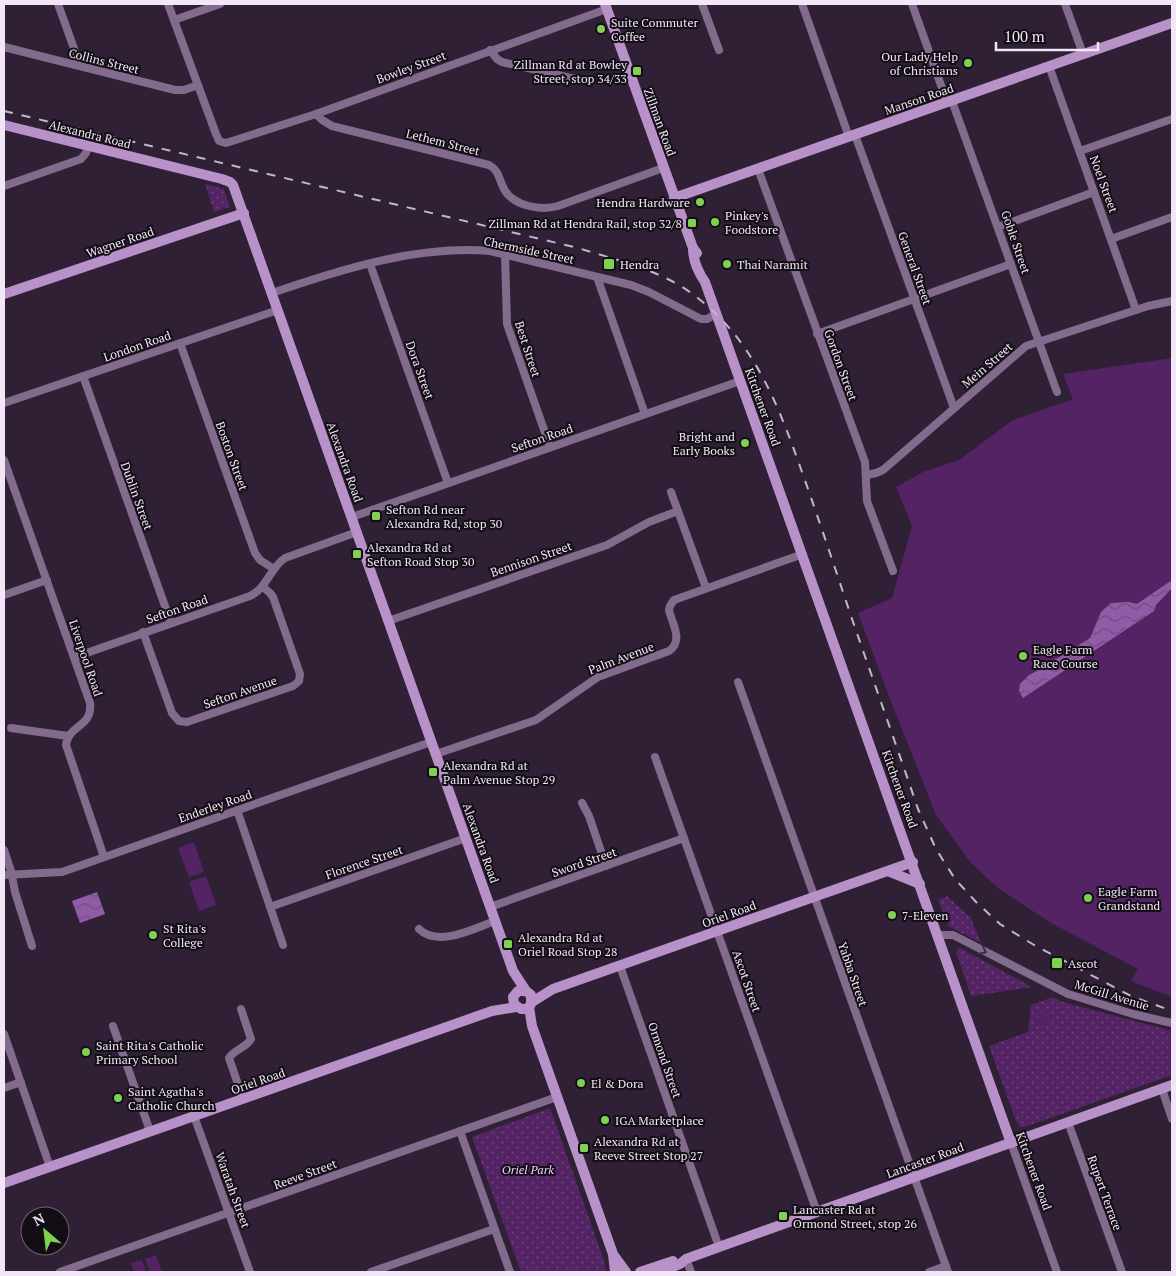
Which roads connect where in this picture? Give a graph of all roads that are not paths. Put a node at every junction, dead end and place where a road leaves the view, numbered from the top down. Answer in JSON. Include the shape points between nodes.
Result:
{"nodes":[{"id":1,"x":58,"y":4,"type":"edge"},
{"id":2,"x":168,"y":4,"type":"edge"},
{"id":3,"x":220,"y":4,"type":"edge"},
{"id":4,"x":702,"y":4,"type":"edge"},
{"id":5,"x":802,"y":4,"type":"edge"},
{"id":6,"x":912,"y":4,"type":"edge"},
{"id":7,"x":1065,"y":4,"type":"edge"},
{"id":8,"x":606,"y":6,"type":"edge"},
{"id":9,"x":174,"y":20,"type":"junction"},
{"id":10,"x":1172,"y":23,"type":"edge"},
{"id":11,"x":4,"y":48,"type":"edge"},
{"id":12,"x":490,"y":50,"type":"junction"},
{"id":13,"x":719,"y":50,"type":"dead end"},
{"id":14,"x":1083,"y":54,"type":"junction"},
{"id":15,"x":76,"y":65,"type":"junction"},
{"id":16,"x":1049,"y":66,"type":"junction"},
{"id":17,"x":579,"y":80,"type":"dead end"},
{"id":18,"x":198,"y":85,"type":"junction"},
{"id":19,"x":950,"y":102,"type":"junction"},
{"id":20,"x":316,"y":114,"type":"junction"},
{"id":21,"x":1172,"y":119,"type":"edge"},
{"id":22,"x":4,"y":125,"type":"edge"},
{"id":23,"x":852,"y":136,"type":"junction"},
{"id":24,"x":88,"y":146,"type":"junction"},
{"id":25,"x":1080,"y":151,"type":"junction"},
{"id":26,"x":663,"y":168,"type":"junction"},
{"id":27,"x":758,"y":169,"type":"junction"},
{"id":28,"x":4,"y":186,"type":"edge"},
{"id":29,"x":1094,"y":192,"type":"junction"},
{"id":30,"x":674,"y":198,"type":"junction"},
{"id":31,"x":244,"y":214,"type":"junction"},
{"id":32,"x":1172,"y":217,"type":"edge"},
{"id":33,"x":998,"y":226,"type":"junction"},
{"id":34,"x":1111,"y":239,"type":"junction"},
{"id":35,"x":504,"y":254,"type":"junction"},
{"id":36,"x":370,"y":264,"type":"junction"},
{"id":37,"x":1011,"y":264,"type":"junction"},
{"id":38,"x":597,"y":277,"type":"junction"},
{"id":39,"x":272,"y":293,"type":"junction"},
{"id":40,"x":4,"y":294,"type":"edge"},
{"id":41,"x":914,"y":299,"type":"junction"},
{"id":42,"x":1172,"y":301,"type":"edge"},
{"id":43,"x":278,"y":310,"type":"junction"},
{"id":44,"x":1136,"y":310,"type":"junction"},
{"id":45,"x":716,"y":314,"type":"junction"},
{"id":46,"x":817,"y":334,"type":"junction"},
{"id":47,"x":1039,"y":341,"type":"junction"},
{"id":48,"x":180,"y":343,"type":"junction"},
{"id":49,"x":82,"y":376,"type":"junction"},
{"id":50,"x":740,"y":381,"type":"junction"},
{"id":51,"x":1057,"y":392,"type":"dead end"},
{"id":52,"x":4,"y":403,"type":"edge"},
{"id":53,"x":954,"y":408,"type":"junction"},
{"id":54,"x":645,"y":414,"type":"junction"},
{"id":55,"x":550,"y":447,"type":"junction"},
{"id":56,"x":4,"y":460,"type":"edge"},
{"id":57,"x":866,"y":475,"type":"junction"},
{"id":58,"x":448,"y":483,"type":"junction"},
{"id":59,"x":671,"y":492,"type":"dead end"},
{"id":60,"x":678,"y":511,"type":"junction"},
{"id":61,"x":352,"y":517,"type":"junction"},
{"id":62,"x":357,"y":532,"type":"junction"},
{"id":63,"x":803,"y":554,"type":"junction"},
{"id":64,"x":274,"y":569,"type":"junction"},
{"id":65,"x":893,"y":571,"type":"dead end"},
{"id":66,"x":46,"y":580,"type":"junction"},
{"id":67,"x":263,"y":587,"type":"junction"},
{"id":68,"x":706,"y":588,"type":"junction"},
{"id":69,"x":4,"y":595,"type":"edge"},
{"id":70,"x":388,"y":621,"type":"junction"},
{"id":71,"x":171,"y":623,"type":"junction"},
{"id":72,"x":143,"y":632,"type":"junction"},
{"id":73,"x":75,"y":657,"type":"junction"},
{"id":74,"x":738,"y":682,"type":"dead end"},
{"id":75,"x":11,"y":728,"type":"dead end"},
{"id":76,"x":68,"y":736,"type":"junction"},
{"id":77,"x":431,"y":742,"type":"junction"},
{"id":78,"x":436,"y":754,"type":"junction"},
{"id":79,"x":655,"y":757,"type":"dead end"},
{"id":80,"x":582,"y":803,"type":"dead end"},
{"id":81,"x":237,"y":810,"type":"junction"},
{"id":82,"x":466,"y":838,"type":"junction"},
{"id":83,"x":684,"y":838,"type":"junction"},
{"id":84,"x":4,"y":850,"type":"edge"},
{"id":85,"x":104,"y":857,"type":"junction"},
{"id":86,"x":912,"y":862,"type":"junction"},
{"id":87,"x":606,"y":866,"type":"junction"},
{"id":88,"x":888,"y":871,"type":"junction"},
{"id":89,"x":8,"y":875,"type":"edge"},
{"id":90,"x":920,"y":884,"type":"junction"},
{"id":91,"x":814,"y":897,"type":"junction"},
{"id":92,"x":270,"y":907,"type":"junction"},
{"id":93,"x":490,"y":907,"type":"junction"},
{"id":94,"x":495,"y":921,"type":"junction"},
{"id":95,"x":419,"y":929,"type":"dead end"},
{"id":96,"x":717,"y":931,"type":"junction"},
{"id":97,"x":938,"y":935,"type":"junction"},
{"id":98,"x":283,"y":945,"type":"dead end"},
{"id":99,"x":32,"y":946,"type":"dead end"},
{"id":100,"x":620,"y":966,"type":"junction"},
{"id":101,"x":523,"y":1000,"type":"junction"},
{"id":102,"x":241,"y":1009,"type":"dead end"},
{"id":103,"x":1172,"y":1023,"type":"edge"},
{"id":104,"x":113,"y":1026,"type":"dead end"},
{"id":105,"x":4,"y":1034,"type":"edge"},
{"id":106,"x":21,"y":1082,"type":"junction"},
{"id":107,"x":1172,"y":1085,"type":"edge"},
{"id":108,"x":4,"y":1088,"type":"edge"},
{"id":109,"x":1162,"y":1089,"type":"junction"},
{"id":110,"x":557,"y":1097,"type":"junction"},
{"id":111,"x":243,"y":1099,"type":"junction"},
{"id":112,"x":194,"y":1116,"type":"junction"},
{"id":113,"x":1172,"y":1118,"type":"edge"},
{"id":114,"x":1068,"y":1122,"type":"junction"},
{"id":115,"x":150,"y":1131,"type":"junction"},
{"id":116,"x":460,"y":1131,"type":"junction"},
{"id":117,"x":1011,"y":1142,"type":"junction"},
{"id":118,"x":50,"y":1167,"type":"junction"},
{"id":119,"x":914,"y":1178,"type":"junction"},
{"id":120,"x":4,"y":1183,"type":"edge"},
{"id":121,"x":817,"y":1212,"type":"junction"},
{"id":122,"x":229,"y":1213,"type":"junction"},
{"id":123,"x":494,"y":1229,"type":"junction"},
{"id":124,"x":719,"y":1247,"type":"junction"},
{"id":125,"x":613,"y":1254,"type":"junction"},
{"id":126,"x":686,"y":1259,"type":"junction"},
{"id":127,"x":947,"y":1269,"type":"edge"},
{"id":128,"x":60,"y":1272,"type":"edge"},
{"id":129,"x":250,"y":1272,"type":"edge"},
{"id":130,"x":371,"y":1272,"type":"edge"},
{"id":131,"x":510,"y":1272,"type":"edge"},
{"id":132,"x":615,"y":1272,"type":"edge"},
{"id":133,"x":626,"y":1272,"type":"edge"},
{"id":134,"x":640,"y":1272,"type":"edge"},
{"id":135,"x":661,"y":1272,"type":"edge"},
{"id":136,"x":691,"y":1272,"type":"edge"},
{"id":137,"x":929,"y":1272,"type":"edge"},
{"id":138,"x":1057,"y":1272,"type":"edge"},
{"id":139,"x":1122,"y":1272,"type":"edge"}],
"edges":[{"from":1,"to":15,"type":"street","via":[[76,54]]},
{"from":2,"to":9,"type":"street"},
{"from":3,"to":9,"type":"street"},
{"from":4,"to":13,"type":"street"},
{"from":5,"to":23,"type":"street","name":"General Street"},
{"from":6,"to":19,"type":"street","name":"Goble Street"},
{"from":7,"to":14,"type":"street"},
{"from":8,"to":12,"type":"street","name":"Bowley Street"},
{"from":8,"to":26,"type":"street","name":"Zillman Road"},
{"from":9,"to":18,"type":"street"},
{"from":10,"to":14,"type":"street","name":"Manson Road"},
{"from":11,"to":15,"type":"street","name":"Collins Street"},
{"from":12,"to":17,"type":"street","via":[[502,62]]},
{"from":12,"to":20,"type":"street","name":"Bowley Street"},
{"from":14,"to":16,"type":"street","name":"Manson Road"},
{"from":15,"to":18,"type":"street","name":"Collins Street","via":[[175,90]]},
{"from":16,"to":19,"type":"street","name":"Manson Road"},
{"from":16,"to":25,"type":"street","name":"Noel Street"},
{"from":18,"to":20,"type":"street","name":"Bowley Street","via":[[216,134],[223,142]]},
{"from":19,"to":23,"type":"street","name":"Manson Road"},
{"from":19,"to":33,"type":"street","name":"Goble Street"},
{"from":20,"to":26,"type":"street","name":"Lethem Street","via":[[332,126],[490,165],[511,198],[538,207],[558,206]]},
{"from":21,"to":25,"type":"street"},
{"from":22,"to":24,"type":"street","name":"Alexandra Road"},
{"from":23,"to":27,"type":"street","name":"Manson Road"},
{"from":23,"to":41,"type":"street","name":"General Street"},
{"from":24,"to":28,"type":"street","via":[[81,159]]},
{"from":24,"to":31,"type":"street","name":"Alexandra Road","via":[[227,181],[233,186]]},
{"from":25,"to":29,"type":"street","name":"Noel Street"},
{"from":26,"to":30,"type":"street","name":"Zillman Road"},
{"from":27,"to":30,"type":"street","name":"Manson Road"},
{"from":27,"to":46,"type":"street","name":"Gordon Street"},
{"from":29,"to":33,"type":"street"},
{"from":29,"to":34,"type":"street","name":"Noel Street"},
{"from":30,"to":45,"type":"street","name":"Zillman Road","via":[[702,263]]},
{"from":31,"to":39,"type":"street","name":"Alexandra Road"},
{"from":31,"to":40,"type":"street","name":"Wagner Road"},
{"from":32,"to":34,"type":"street"},
{"from":33,"to":37,"type":"street","name":"Goble Street"},
{"from":34,"to":44,"type":"street","name":"Noel Street"},
{"from":35,"to":36,"type":"street","name":"Chermside Street","via":[[451,250]]},
{"from":35,"to":38,"type":"street","name":"Chermside Street"},
{"from":35,"to":55,"type":"street","name":"Best Street","via":[[508,324]]},
{"from":36,"to":39,"type":"street","name":"Chermside Street"},
{"from":36,"to":58,"type":"street","name":"Dora Street"},
{"from":37,"to":41,"type":"street"},
{"from":37,"to":47,"type":"street","name":"Goble Street"},
{"from":38,"to":45,"type":"street","name":"Chermside Street","via":[[640,288],[700,319]]},
{"from":38,"to":54,"type":"street"},
{"from":39,"to":43,"type":"street","name":"Alexandra Road"},
{"from":41,"to":46,"type":"street"},
{"from":41,"to":53,"type":"street","name":"General Street"},
{"from":42,"to":44,"type":"street","name":"Mein Street"},
{"from":43,"to":48,"type":"street","name":"London Road"},
{"from":43,"to":61,"type":"street","name":"Alexandra Road"},
{"from":44,"to":47,"type":"street","name":"Mein Street"},
{"from":45,"to":50,"type":"street","name":"Kitchener Road"},
{"from":46,"to":57,"type":"street","name":"Gordon Street"},
{"from":47,"to":51,"type":"street","name":"Goble Street"},
{"from":47,"to":53,"type":"street","name":"Mein Street","via":[[1022,349]]},
{"from":48,"to":49,"type":"street","name":"London Road"},
{"from":48,"to":64,"type":"street","name":"Boston Street","via":[[255,553]]},
{"from":49,"to":52,"type":"street","name":"London Road"},
{"from":49,"to":71,"type":"street","name":"Dublin Street"},
{"from":50,"to":54,"type":"street","name":"Sefton Road"},
{"from":50,"to":63,"type":"street","name":"Kitchener Road"},
{"from":53,"to":57,"type":"street","name":"Mein Street","via":[[883,470]]},
{"from":54,"to":55,"type":"street","name":"Sefton Road"},
{"from":55,"to":58,"type":"street","name":"Sefton Road"},
{"from":56,"to":66,"type":"street","name":"Liverpool Road"},
{"from":57,"to":65,"type":"street","name":"Gordon Street","via":[[867,500]]},
{"from":58,"to":61,"type":"street","name":"Sefton Road"},
{"from":59,"to":60,"type":"street"},
{"from":60,"to":68,"type":"street"},
{"from":60,"to":70,"type":"street","name":"Bennison Street","via":[[649,522],[607,545]]},
{"from":61,"to":62,"type":"street","name":"Alexandra Road"},
{"from":62,"to":64,"type":"street","name":"Sefton Road","via":[[285,558]]},
{"from":62,"to":70,"type":"street","name":"Alexandra Road"},
{"from":63,"to":68,"type":"street","name":"Palm Avenue"},
{"from":63,"to":86,"type":"street","name":"Kitchener Road"},
{"from":64,"to":67,"type":"street","name":"Sefton Road"},
{"from":66,"to":69,"type":"street"},
{"from":66,"to":73,"type":"street","name":"Liverpool Road"},
{"from":67,"to":71,"type":"street","name":"Sefton Road","via":[[250,596]]},
{"from":67,"to":72,"type":"street","name":"Sefton Avenue","via":[[273,597],[300,674],[299,681],[293,686],[187,722],[180,721],[172,713]]},
{"from":68,"to":78,"type":"street","name":"Palm Avenue","via":[[671,604],[669,610],[677,638],[669,651],[598,677],[536,720]]},
{"from":70,"to":77,"type":"street","name":"Alexandra Road"},
{"from":71,"to":72,"type":"street","name":"Sefton Road"},
{"from":72,"to":73,"type":"street","name":"Sefton Road"},
{"from":73,"to":76,"type":"street","name":"Liverpool Road","via":[[91,709],[86,721]]},
{"from":74,"to":91,"type":"street","name":"Yabba Street"},
{"from":75,"to":76,"type":"street"},
{"from":76,"to":85,"type":"street","via":[[66,745]]},
{"from":77,"to":78,"type":"street","name":"Alexandra Road"},
{"from":77,"to":81,"type":"street","name":"Enderley Road"},
{"from":78,"to":82,"type":"street","name":"Alexandra Road"},
{"from":79,"to":83,"type":"street","name":"Ascot Street"},
{"from":80,"to":87,"type":"street"},
{"from":81,"to":85,"type":"street","name":"Enderley Road"},
{"from":81,"to":92,"type":"street"},
{"from":82,"to":92,"type":"street","name":"Florence Street"},
{"from":82,"to":93,"type":"street","name":"Alexandra Road"},
{"from":83,"to":87,"type":"street","name":"Sword Street"},
{"from":83,"to":96,"type":"street","name":"Ascot Street"},
{"from":84,"to":89,"type":"street"},
{"from":85,"to":89,"type":"street","name":"Enderley Road","via":[[57,873]]},
{"from":86,"to":88,"type":"street","name":"Oriel Road"},
{"from":86,"to":90,"type":"street","name":"Kitchener Road"},
{"from":87,"to":93,"type":"street","name":"Sword Street"},
{"from":88,"to":90,"type":"street"},
{"from":88,"to":91,"type":"street","name":"Oriel Road"},
{"from":89,"to":99,"type":"street"},
{"from":90,"to":97,"type":"street","name":"Kitchener Road"},
{"from":91,"to":96,"type":"street","name":"Oriel Road"},
{"from":91,"to":119,"type":"street","name":"Yabba Street"},
{"from":92,"to":98,"type":"street"},
{"from":93,"to":94,"type":"street","name":"Alexandra Road"},
{"from":94,"to":95,"type":"street","via":[[447,938],[426,934]]},
{"from":94,"to":101,"type":"street","name":"Alexandra Road"},
{"from":96,"to":100,"type":"street","name":"Oriel Road"},
{"from":96,"to":121,"type":"street","name":"Ascot Street"},
{"from":97,"to":103,"type":"street","name":"McGill Avenue","one_way":true,"via":[[953,935],[1068,994]]},
{"from":97,"to":117,"type":"street","name":"Kitchener Road"},
{"from":100,"to":101,"type":"street","name":"Oriel Road"},
{"from":100,"to":124,"type":"street","name":"Ormond Street"},
{"from":101,"to":110,"type":"street","name":"Alexandra Road"},
{"from":101,"to":111,"type":"street","name":"Oriel Road"},
{"from":102,"to":111,"type":"street","via":[[251,1039],[229,1058]]},
{"from":104,"to":115,"type":"street"},
{"from":105,"to":106,"type":"street"},
{"from":106,"to":108,"type":"street"},
{"from":106,"to":118,"type":"street"},
{"from":107,"to":109,"type":"street","name":"Lancaster Road"},
{"from":109,"to":113,"type":"street"},
{"from":109,"to":114,"type":"street","name":"Lancaster Road"},
{"from":110,"to":116,"type":"street","name":"Reeve Street"},
{"from":110,"to":125,"type":"street","name":"Alexandra Road"},
{"from":111,"to":112,"type":"street","name":"Oriel Road"},
{"from":112,"to":115,"type":"street","name":"Oriel Road"},
{"from":112,"to":122,"type":"street","name":"Waratah Street"},
{"from":114,"to":117,"type":"street","name":"Lancaster Road"},
{"from":114,"to":139,"type":"street","name":"Rupert Terrace"},
{"from":115,"to":118,"type":"street","name":"Oriel Road"},
{"from":116,"to":122,"type":"street","name":"Reeve Street"},
{"from":116,"to":123,"type":"street"},
{"from":117,"to":119,"type":"street","name":"Lancaster Road"},
{"from":117,"to":138,"type":"street","name":"Kitchener Road"},
{"from":118,"to":120,"type":"street","name":"Oriel Road"},
{"from":119,"to":121,"type":"street","name":"Lancaster Road"},
{"from":119,"to":127,"type":"street","name":"Yabba Street"},
{"from":121,"to":124,"type":"street","name":"Lancaster Road"},
{"from":122,"to":128,"type":"street","name":"Reeve Street"},
{"from":122,"to":129,"type":"street","name":"Waratah Street"},
{"from":123,"to":130,"type":"street"},
{"from":123,"to":131,"type":"street"},
{"from":124,"to":126,"type":"street","name":"Lancaster Road"},
{"from":125,"to":132,"type":"street","name":"Alexandra Road"},
{"from":125,"to":133,"type":"street","name":"Alexandra Road"},
{"from":126,"to":134,"type":"street","name":"Lancaster Road"},
{"from":126,"to":135,"type":"street","name":"Lancaster Road"},
{"from":126,"to":136,"type":"street"},
{"from":127,"to":137,"type":"street"}]}
